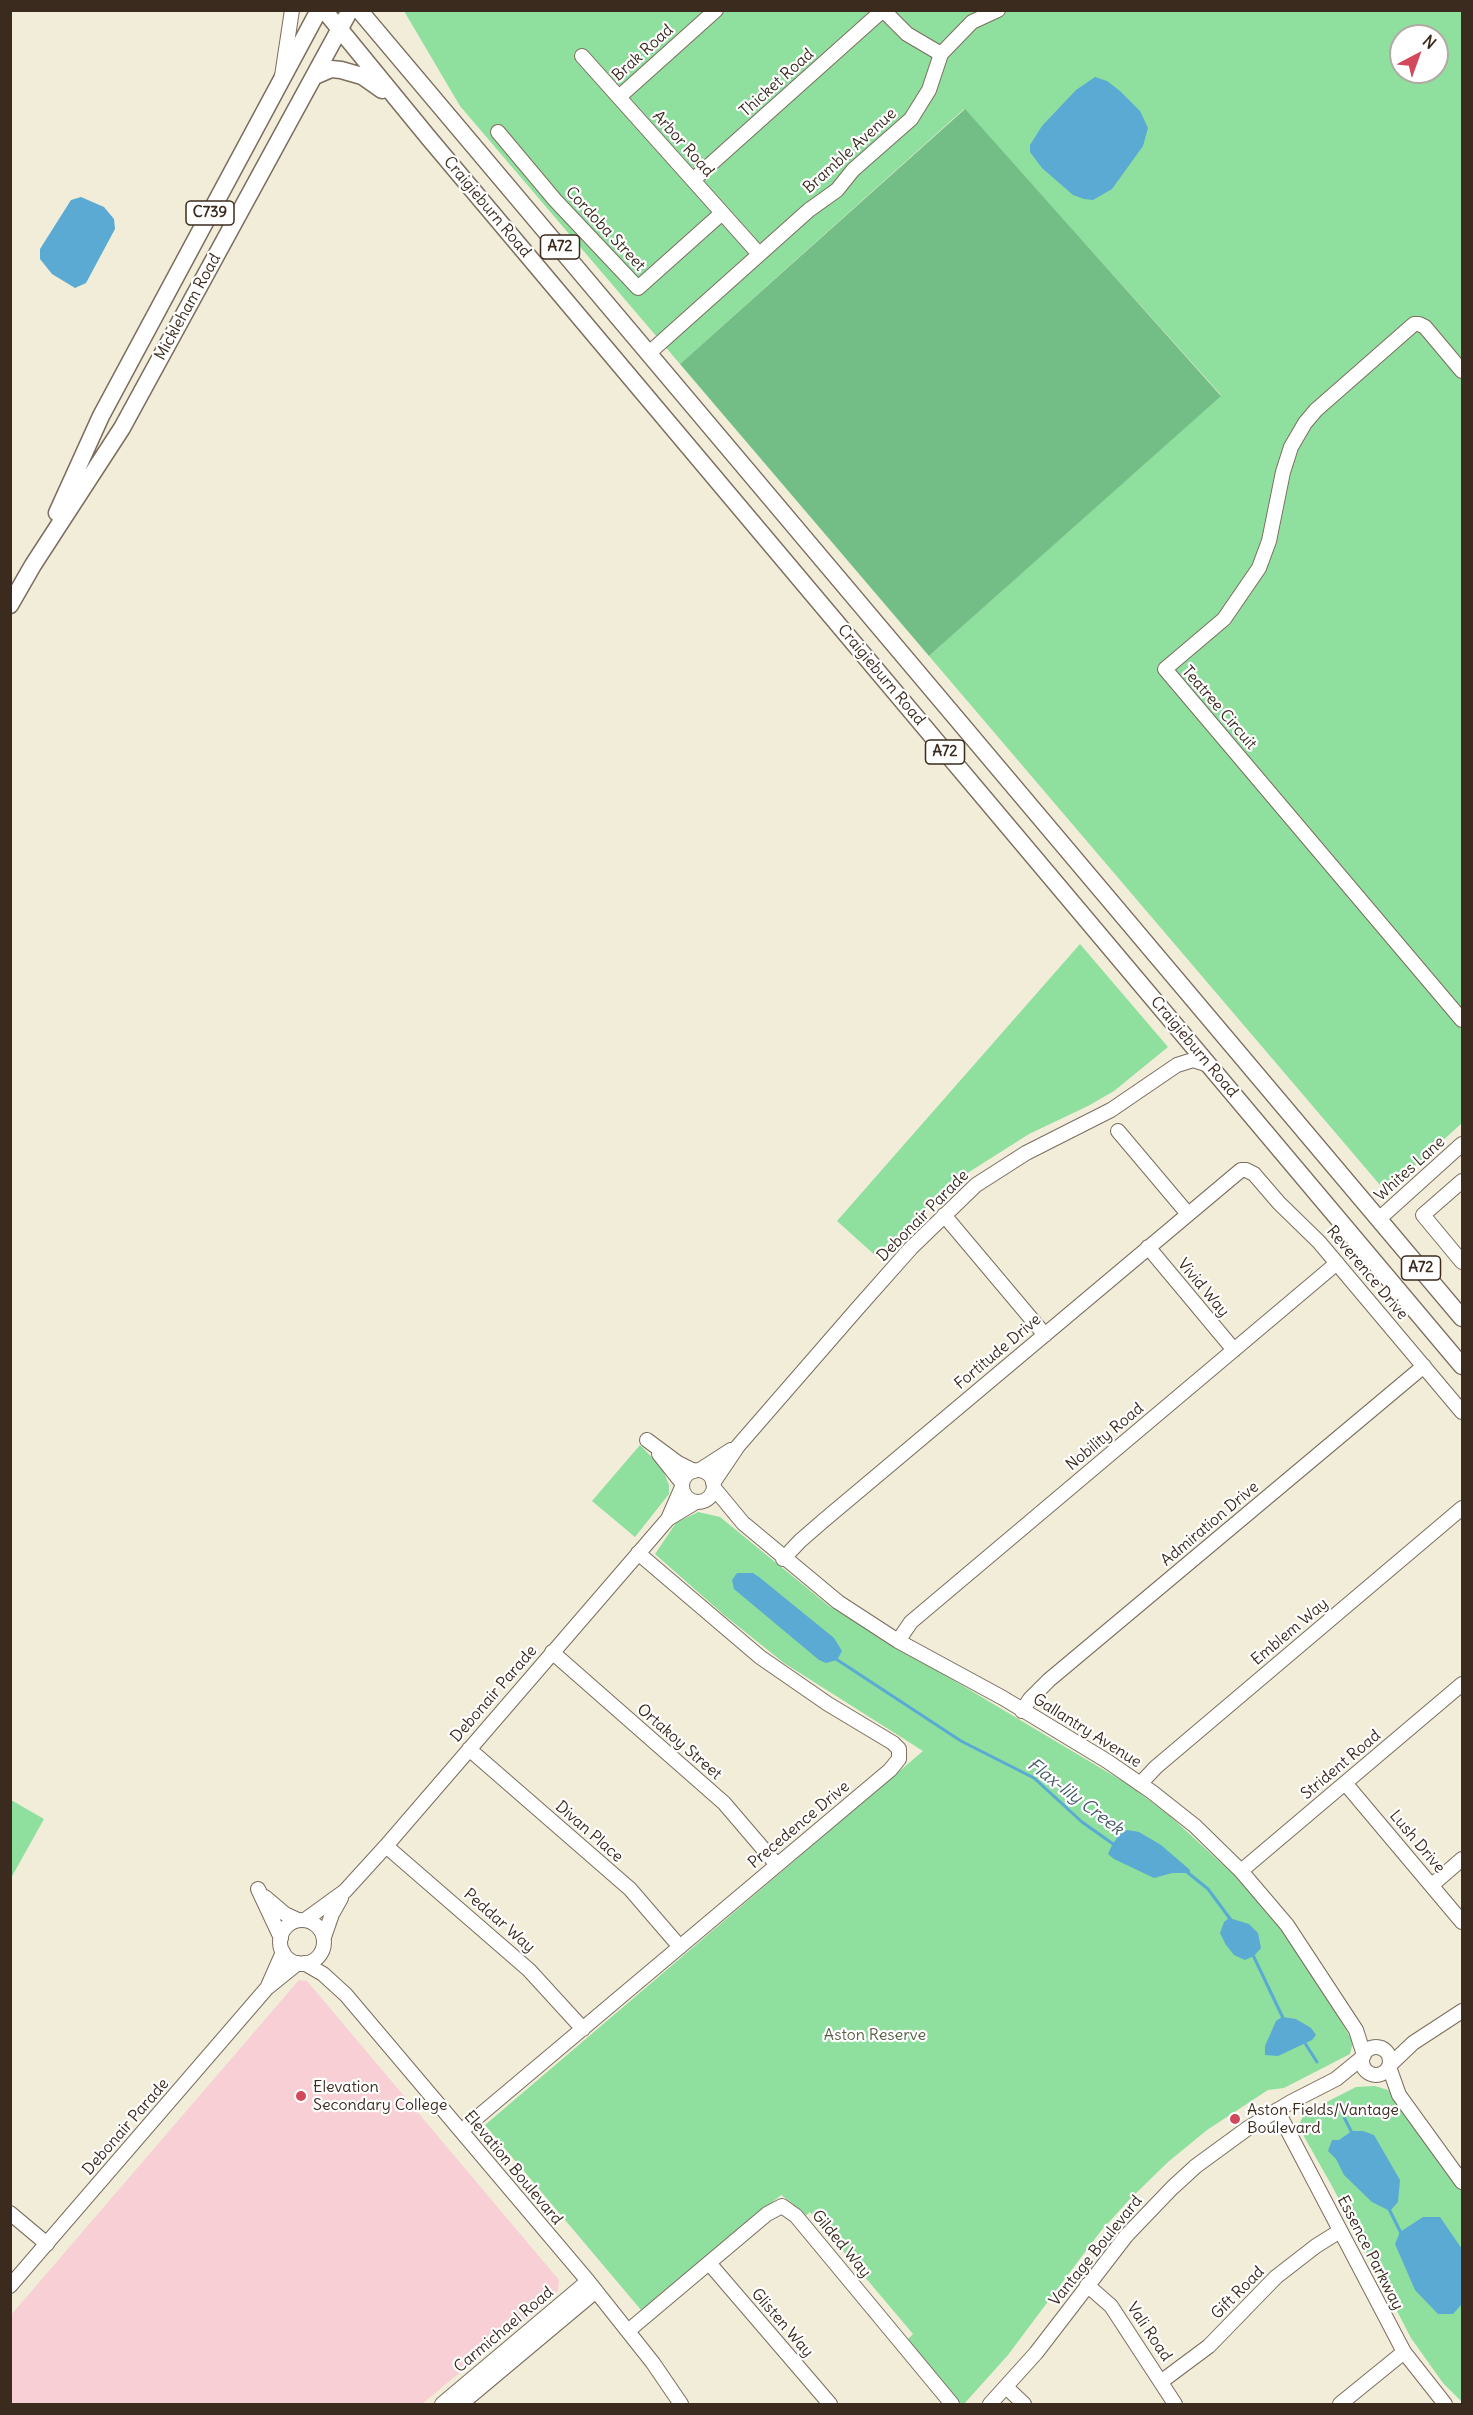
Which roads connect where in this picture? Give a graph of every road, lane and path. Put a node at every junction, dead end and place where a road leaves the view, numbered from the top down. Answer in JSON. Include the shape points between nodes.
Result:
{"nodes":[{"id":1,"x":292,"y":10,"type":"edge"},
{"id":2,"x":319,"y":10,"type":"edge"},
{"id":3,"x":324,"y":10,"type":"edge"},
{"id":4,"x":350,"y":10,"type":"edge"},
{"id":5,"x":359,"y":10,"type":"edge"},
{"id":6,"x":378,"y":10,"type":"edge"},
{"id":7,"x":716,"y":10,"type":"edge"},
{"id":8,"x":883,"y":10,"type":"edge"},
{"id":9,"x":998,"y":10,"type":"edge"},
{"id":10,"x":340,"y":30,"type":"junction"},
{"id":11,"x":376,"y":32,"type":"junction"},
{"id":12,"x":941,"y":54,"type":"junction"},
{"id":13,"x":582,"y":56,"type":"dead end"},
{"id":14,"x":315,"y":76,"type":"junction"},
{"id":15,"x":281,"y":81,"type":"junction"},
{"id":16,"x":619,"y":97,"type":"junction"},
{"id":17,"x":402,"y":105,"type":"junction"},
{"id":18,"x":498,"y":132,"type":"dead end"},
{"id":19,"x":693,"y":180,"type":"junction"},
{"id":20,"x":722,"y":213,"type":"junction"},
{"id":21,"x":759,"y":254,"type":"junction"},
{"id":22,"x":649,"y":352,"type":"junction"},
{"id":23,"x":1462,"y":371,"type":"edge"},
{"id":24,"x":33,"y":565,"type":"junction"},
{"id":25,"x":10,"y":605,"type":"edge"},
{"id":26,"x":1462,"y":1020,"type":"edge"},
{"id":27,"x":1184,"y":1035,"type":"junction"},
{"id":28,"x":1177,"y":1065,"type":"junction"},
{"id":29,"x":1209,"y":1065,"type":"junction"},
{"id":30,"x":1118,"y":1131,"type":"dead end"},
{"id":31,"x":1462,"y":1144,"type":"edge"},
{"id":32,"x":1237,"y":1172,"type":"joint"},
{"id":33,"x":1462,"y":1181,"type":"edge"},
{"id":34,"x":1188,"y":1214,"type":"junction"},
{"id":35,"x":944,"y":1215,"type":"junction"},
{"id":36,"x":1380,"y":1218,"type":"junction"},
{"id":37,"x":1148,"y":1247,"type":"junction"},
{"id":38,"x":1462,"y":1262,"type":"edge"},
{"id":39,"x":1337,"y":1263,"type":"junction"},
{"id":40,"x":1462,"y":1318,"type":"edge"},
{"id":41,"x":1045,"y":1335,"type":"junction"},
{"id":42,"x":1234,"y":1350,"type":"junction"},
{"id":43,"x":1424,"y":1366,"type":"junction"},
{"id":44,"x":1462,"y":1366,"type":"edge"},
{"id":45,"x":1462,"y":1412,"type":"edge"},
{"id":46,"x":738,"y":1446,"type":"junction"},
{"id":47,"x":697,"y":1471,"type":"junction"},
{"id":48,"x":682,"y":1485,"type":"junction"},
{"id":49,"x":713,"y":1486,"type":"junction"},
{"id":50,"x":699,"y":1502,"type":"junction"},
{"id":51,"x":1462,"y":1508,"type":"edge"},
{"id":52,"x":668,"y":1519,"type":"junction"},
{"id":53,"x":742,"y":1523,"type":"junction"},
{"id":54,"x":638,"y":1552,"type":"junction"},
{"id":55,"x":783,"y":1559,"type":"junction"},
{"id":56,"x":898,"y":1641,"type":"junction"},
{"id":57,"x":552,"y":1652,"type":"junction"},
{"id":58,"x":1462,"y":1684,"type":"edge"},
{"id":59,"x":1022,"y":1711,"type":"junction"},
{"id":60,"x":469,"y":1749,"type":"junction"},
{"id":61,"x":1345,"y":1783,"type":"junction"},
{"id":62,"x":1140,"y":1784,"type":"junction"},
{"id":63,"x":386,"y":1846,"type":"junction"},
{"id":64,"x":1462,"y":1859,"type":"edge"},
{"id":65,"x":777,"y":1865,"type":"junction"},
{"id":66,"x":1241,"y":1871,"type":"junction"},
{"id":67,"x":1432,"y":1885,"type":"junction"},
{"id":68,"x":345,"y":1891,"type":"junction"},
{"id":69,"x":302,"y":1920,"type":"junction"},
{"id":70,"x":1462,"y":1922,"type":"edge"},
{"id":71,"x":324,"y":1941,"type":"junction"},
{"id":72,"x":282,"y":1945,"type":"junction"},
{"id":73,"x":680,"y":1947,"type":"junction"},
{"id":74,"x":301,"y":1963,"type":"junction"},
{"id":75,"x":267,"y":1988,"type":"junction"},
{"id":76,"x":346,"y":1995,"type":"junction"},
{"id":77,"x":1462,"y":2011,"type":"edge"},
{"id":78,"x":583,"y":2029,"type":"junction"},
{"id":79,"x":1413,"y":2043,"type":"junction"},
{"id":80,"x":1372,"y":2052,"type":"junction"},
{"id":81,"x":1381,"y":2070,"type":"junction"},
{"id":82,"x":1336,"y":2079,"type":"junction"},
{"id":83,"x":1277,"y":2110,"type":"junction"},
{"id":84,"x":460,"y":2131,"type":"junction"},
{"id":85,"x":1462,"y":2180,"type":"edge"},
{"id":86,"x":10,"y":2212,"type":"edge"},
{"id":87,"x":1340,"y":2230,"type":"junction"},
{"id":88,"x":47,"y":2244,"type":"junction"},
{"id":89,"x":709,"y":2263,"type":"junction"},
{"id":90,"x":1087,"y":2285,"type":"junction"},
{"id":91,"x":10,"y":2286,"type":"edge"},
{"id":92,"x":592,"y":2286,"type":"junction"},
{"id":93,"x":628,"y":2331,"type":"junction"},
{"id":94,"x":1404,"y":2352,"type":"junction"},
{"id":95,"x":653,"y":2363,"type":"junction"},
{"id":96,"x":1162,"y":2381,"type":"junction"},
{"id":97,"x":1005,"y":2387,"type":"junction"},
{"id":98,"x":442,"y":2404,"type":"edge"},
{"id":99,"x":461,"y":2404,"type":"edge"},
{"id":100,"x":681,"y":2404,"type":"edge"},
{"id":101,"x":692,"y":2404,"type":"edge"},
{"id":102,"x":830,"y":2404,"type":"edge"},
{"id":103,"x":951,"y":2404,"type":"edge"},
{"id":104,"x":990,"y":2404,"type":"edge"},
{"id":105,"x":1024,"y":2404,"type":"edge"},
{"id":106,"x":1175,"y":2404,"type":"edge"},
{"id":107,"x":1340,"y":2404,"type":"edge"},
{"id":108,"x":1445,"y":2404,"type":"edge"}],
"edges":[{"from":1,"to":15,"type":"street"},
{"from":2,"to":15,"type":"main road","name":"Mickleham Road","number":"C739"},
{"from":3,"to":10,"type":"main road","name":"Craigieburn Road","number":"A72"},
{"from":4,"to":10,"type":"main road","name":"Mickleham Road","number":"C739"},
{"from":5,"to":11,"type":"main road","name":"Craigieburn Road","number":"A72"},
{"from":6,"to":11,"type":"main road"},
{"from":7,"to":16,"type":"street","name":"Brak Road"},
{"from":8,"to":12,"type":"street","via":[[906,34]]},
{"from":8,"to":19,"type":"street","name":"Thicket Road"},
{"from":9,"to":12,"type":"street","name":"Bramble Avenue","via":[[972,22]]},
{"from":10,"to":14,"type":"main road","name":"Mickleham Road","number":"C739"},
{"from":10,"to":17,"type":"main road","name":"Craigieburn Road","number":"A72"},
{"from":11,"to":22,"type":"main road","name":"Craigieburn Road","number":"A72"},
{"from":12,"to":21,"type":"street","name":"Bramble Avenue","via":[[929,90],[911,119],[853,170],[837,190]]},
{"from":13,"to":16,"type":"street","name":"Arbor Road"},
{"from":14,"to":17,"type":"main road","via":[[331,69],[353,72]]},
{"from":14,"to":24,"type":"main road","name":"Mickleham Road","number":"C739","via":[[122,428]]},
{"from":15,"to":24,"type":"main road","name":"Mickleham Road","number":"C739","via":[[101,416]]},
{"from":16,"to":19,"type":"street","name":"Arbor Road"},
{"from":17,"to":27,"type":"main road","name":"Craigieburn Road","number":"A72"},
{"from":18,"to":20,"type":"street","name":"Cordoba Street","via":[[638,288]]},
{"from":19,"to":20,"type":"street","name":"Arbor Road"},
{"from":20,"to":21,"type":"street","name":"Arbor Road"},
{"from":21,"to":22,"type":"street","name":"Bramble Avenue"},
{"from":22,"to":36,"type":"main road","name":"Craigieburn Road","number":"A72"},
{"from":23,"to":26,"type":"street","name":"Teatree Circuit","via":[[1425,327],[1414,324],[1316,410],[1291,447],[1259,568],[1224,619],[1165,669]]},
{"from":24,"to":25,"type":"main road","name":"Mickleham Road","number":"C739"},
{"from":27,"to":28,"type":"street","via":[[1185,1048]]},
{"from":27,"to":29,"type":"main road","name":"Craigieburn Road","number":"A72"},
{"from":28,"to":29,"type":"street","via":[[1193,1060]]},
{"from":28,"to":35,"type":"street","name":"Debonair Parade","via":[[1111,1110],[1005,1165]]},
{"from":29,"to":44,"type":"main road","name":"Craigieburn Road","number":"A72"},
{"from":30,"to":34,"type":"street"},
{"from":31,"to":36,"type":"street","name":"Whites Lane"},
{"from":32,"to":34,"type":"street","name":"Fortitude Drive"},
{"from":32,"to":39,"type":"street","name":"Reverence Drive","via":[[1246,1170],[1254,1174]]},
{"from":33,"to":38,"type":"street","via":[[1423,1215]]},
{"from":34,"to":37,"type":"street","name":"Fortitude Drive"},
{"from":35,"to":41,"type":"street"},
{"from":35,"to":46,"type":"street","name":"Debonair Parade"},
{"from":36,"to":40,"type":"main road","name":"Craigieburn Road","number":"A72"},
{"from":37,"to":41,"type":"street","name":"Fortitude Drive"},
{"from":37,"to":42,"type":"street","name":"Vivid Way"},
{"from":39,"to":42,"type":"street","name":"Nobility Road"},
{"from":39,"to":43,"type":"street","name":"Reverence Drive"},
{"from":41,"to":55,"type":"street","name":"Fortitude Drive"},
{"from":42,"to":56,"type":"street","name":"Nobility Road","via":[[911,1622]]},
{"from":43,"to":45,"type":"street","name":"Reverence Drive"},
{"from":43,"to":59,"type":"street","name":"Admiration Drive","via":[[1049,1680]]},
{"from":46,"to":47,"type":"street","name":"Debonair Parade"},
{"from":46,"to":49,"type":"street","name":"Debonair Parade"},
{"from":47,"to":48,"type":"street","via":[[686,1475]]},
{"from":47,"to":48,"type":"street","via":[[678,1463],[651,1443]]},
{"from":47,"to":49,"type":"street","via":[[709,1475]]},
{"from":48,"to":50,"type":"street","via":[[685,1495]]},
{"from":48,"to":52,"type":"street","name":"Debonair Parade"},
{"from":49,"to":50,"type":"street","via":[[710,1497]]},
{"from":49,"to":53,"type":"street","name":"Gallantry Avenue"},
{"from":50,"to":52,"type":"street","name":"Debonair Parade"},
{"from":50,"to":53,"type":"street","name":"Gallantry Avenue"},
{"from":51,"to":62,"type":"street","name":"Emblem Way"},
{"from":52,"to":54,"type":"street","name":"Debonair Parade"},
{"from":53,"to":55,"type":"street","name":"Gallantry Avenue"},
{"from":54,"to":57,"type":"street","name":"Debonair Parade"},
{"from":54,"to":65,"type":"street","name":"Precedence Drive","via":[[760,1657],[899,1749],[899,1759],[890,1770]]},
{"from":55,"to":56,"type":"street","name":"Gallantry Avenue","via":[[838,1602]]},
{"from":56,"to":59,"type":"street","name":"Gallantry Avenue"},
{"from":57,"to":60,"type":"street","name":"Debonair Parade"},
{"from":57,"to":65,"type":"street","name":"Ortakoy Street","via":[[724,1803]]},
{"from":58,"to":61,"type":"street","name":"Strident Road"},
{"from":59,"to":62,"type":"street","name":"Gallantry Avenue"},
{"from":60,"to":63,"type":"street","name":"Debonair Parade"},
{"from":60,"to":73,"type":"street","name":"Divan Place","via":[[630,1888]]},
{"from":61,"to":66,"type":"street","name":"Strident Road"},
{"from":61,"to":67,"type":"street","name":"Lush Drive"},
{"from":62,"to":66,"type":"street","name":"Gallantry Avenue","via":[[1195,1826]]},
{"from":63,"to":68,"type":"street","name":"Debonair Parade"},
{"from":63,"to":78,"type":"street","name":"Peddar Way","via":[[529,1970]]},
{"from":64,"to":67,"type":"street"},
{"from":65,"to":73,"type":"street","name":"Precedence Drive"},
{"from":66,"to":80,"type":"street","name":"Gallantry Avenue","via":[[1293,1933]]},
{"from":67,"to":70,"type":"street","name":"Lush Drive"},
{"from":68,"to":69,"type":"street","name":"Debonair Parade"},
{"from":68,"to":71,"type":"street","name":"Debonair Parade","via":[[332,1914]]},
{"from":69,"to":71,"type":"street","via":[[318,1926]]},
{"from":69,"to":72,"type":"street","via":[[286,1926]]},
{"from":69,"to":72,"type":"street","via":[[271,1904],[258,1889]]},
{"from":71,"to":74,"type":"street","via":[[315,1959]]},
{"from":71,"to":76,"type":"street","name":"Elevation Boulevard","via":[[330,1968]]},
{"from":72,"to":74,"type":"street","via":[[287,1957]]},
{"from":72,"to":75,"type":"street","name":"Debonair Parade"},
{"from":73,"to":78,"type":"street","name":"Precedence Drive"},
{"from":74,"to":75,"type":"street","name":"Debonair Parade"},
{"from":74,"to":76,"type":"street","name":"Elevation Boulevard","via":[[323,1974]]},
{"from":75,"to":88,"type":"street","name":"Debonair Parade"},
{"from":76,"to":84,"type":"street","name":"Elevation Boulevard"},
{"from":77,"to":79,"type":"street","name":"Vantage Boulevard"},
{"from":78,"to":84,"type":"street","name":"Precedence Drive"},
{"from":79,"to":80,"type":"street","name":"Vantage Boulevard"},
{"from":79,"to":81,"type":"street","name":"Vantage Boulevard"},
{"from":80,"to":81,"type":"street","via":[[1364,2066]]},
{"from":80,"to":81,"type":"street","via":[[1389,2056]]},
{"from":80,"to":82,"type":"street","name":"Vantage Boulevard"},
{"from":81,"to":82,"type":"street","name":"Vantage Boulevard"},
{"from":81,"to":85,"type":"street"},
{"from":82,"to":83,"type":"street","name":"Vantage Boulevard"},
{"from":83,"to":87,"type":"street","name":"Essence Parkway"},
{"from":83,"to":90,"type":"street","name":"Vantage Boulevard","via":[[1222,2146],[1172,2188],[1126,2235]]},
{"from":84,"to":92,"type":"street","name":"Elevation Boulevard"},
{"from":86,"to":88,"type":"street"},
{"from":87,"to":94,"type":"street","name":"Essence Parkway"},
{"from":87,"to":96,"type":"street","name":"Gift Road","via":[[1276,2277],[1209,2346]]},
{"from":88,"to":91,"type":"street","name":"Debonair Parade"},
{"from":89,"to":93,"type":"street","name":"Gilded Way"},
{"from":89,"to":102,"type":"street","name":"Glisten Way"},
{"from":89,"to":103,"type":"street","name":"Gilded Way","via":[[771,2211],[782,2206],[788,2209]]},
{"from":90,"to":96,"type":"street","name":"Vali Road","via":[[1111,2306]]},
{"from":90,"to":97,"type":"street","name":"Vantage Boulevard"},
{"from":92,"to":93,"type":"street","name":"Elevation Boulevard"},
{"from":92,"to":98,"type":"street","name":"Carmichael Road"},
{"from":92,"to":99,"type":"street","name":"Carmichael Road"},
{"from":93,"to":95,"type":"street","name":"Elevation Boulevard"},
{"from":94,"to":107,"type":"street"},
{"from":94,"to":108,"type":"street","name":"Essence Parkway"},
{"from":95,"to":100,"type":"street","name":"Elevation Boulevard"},
{"from":95,"to":101,"type":"street","name":"Elevation Boulevard"},
{"from":96,"to":106,"type":"street","name":"Vali Road"},
{"from":97,"to":104,"type":"street","name":"Vantage Boulevard"},
{"from":97,"to":105,"type":"street"}]}
